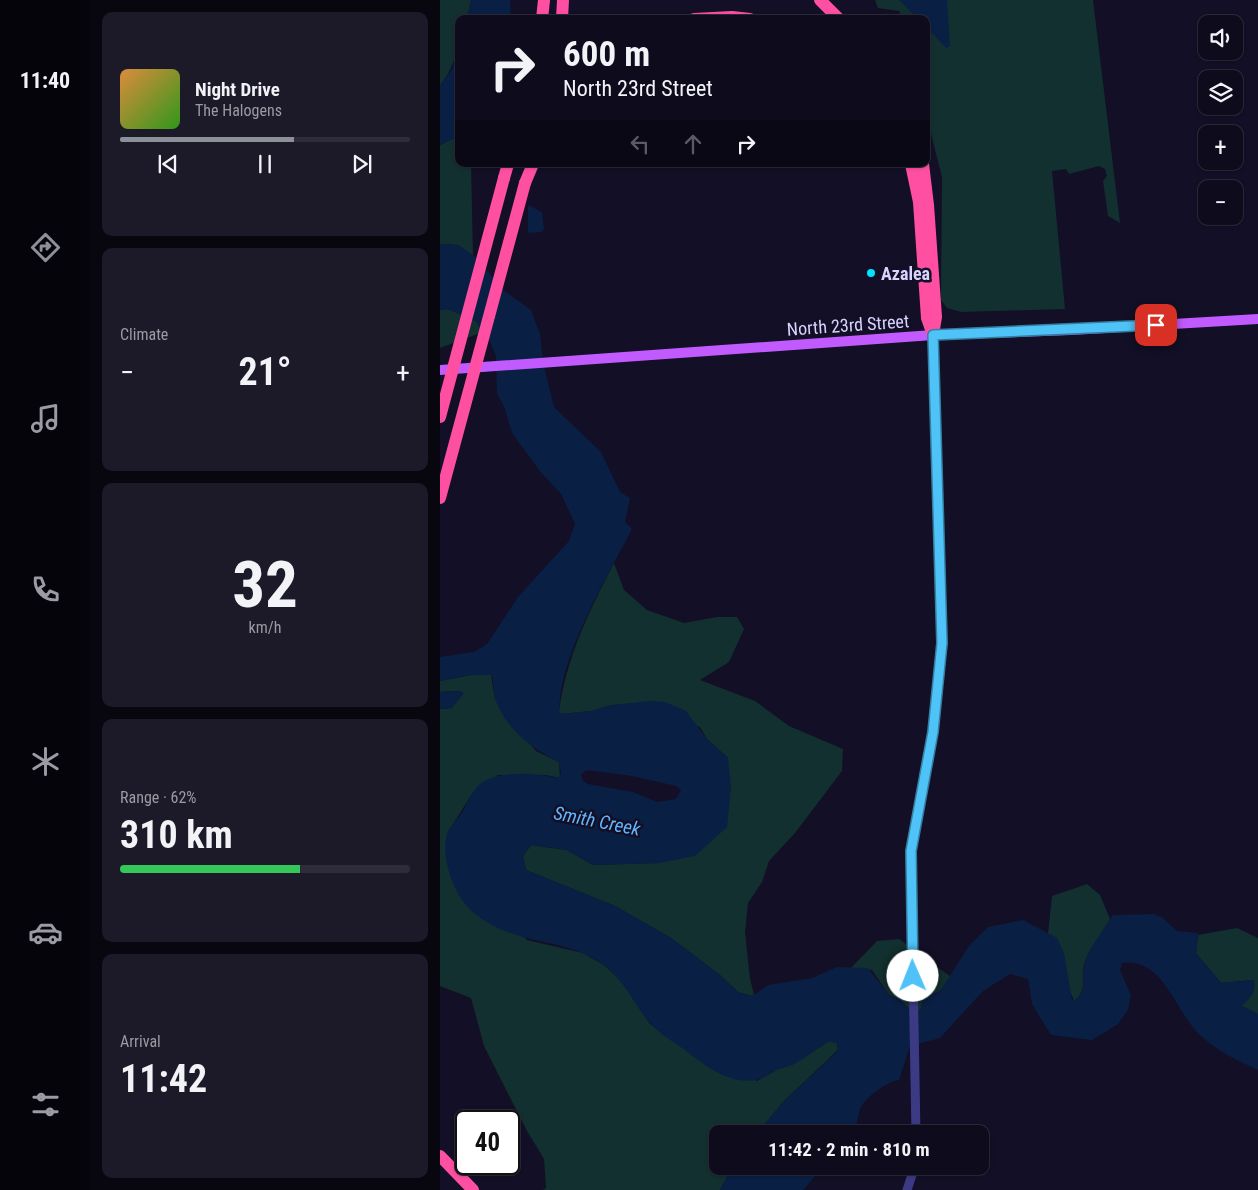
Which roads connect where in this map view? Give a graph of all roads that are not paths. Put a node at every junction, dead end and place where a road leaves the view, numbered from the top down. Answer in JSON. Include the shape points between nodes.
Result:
{"nodes":[{"id":1,"x":544,"y":0,"type":"edge"},
{"id":2,"x":563,"y":0,"type":"edge"},
{"id":3,"x":820,"y":0,"type":"edge"},
{"id":4,"x":542,"y":15,"type":"edge"},
{"id":5,"x":562,"y":15,"type":"edge"},
{"id":6,"x":835,"y":15,"type":"edge"},
{"id":7,"x":507,"y":167,"type":"edge"},
{"id":8,"x":531,"y":167,"type":"edge"},
{"id":9,"x":912,"y":167,"type":"edge"},
{"id":10,"x":922,"y":167,"type":"edge"},
{"id":11,"x":1258,"y":319,"type":"edge"},
{"id":12,"x":933,"y":335,"type":"junction"},
{"id":13,"x":440,"y":370,"type":"edge"},
{"id":14,"x":440,"y":417,"type":"edge"},
{"id":15,"x":440,"y":498,"type":"edge"},
{"id":16,"x":916,"y":1125,"type":"edge"},
{"id":17,"x":440,"y":1156,"type":"edge"},
{"id":18,"x":911,"y":1175,"type":"edge"},
{"id":19,"x":473,"y":1190,"type":"edge"},
{"id":20,"x":907,"y":1190,"type":"edge"}],
"edges":[{"from":1,"to":4,"type":"highway"},
{"from":2,"to":5,"type":"highway"},
{"from":3,"to":6,"type":"highway"},
{"from":7,"to":14,"type":"highway","bridge":true},
{"from":8,"to":15,"type":"highway","bridge":true},
{"from":9,"to":12,"type":"highway","via":[[919,202],[927,318]]},
{"from":10,"to":12,"type":"highway","via":[[936,317]]},
{"from":11,"to":12,"type":"main road","name":"North 23rd Street"},
{"from":12,"to":13,"type":"main road","name":"North 23rd Street"},
{"from":12,"to":16,"type":"street","via":[[942,643],[933,732],[912,840]]},
{"from":17,"to":19,"type":"highway"},
{"from":18,"to":20,"type":"street"}]}
